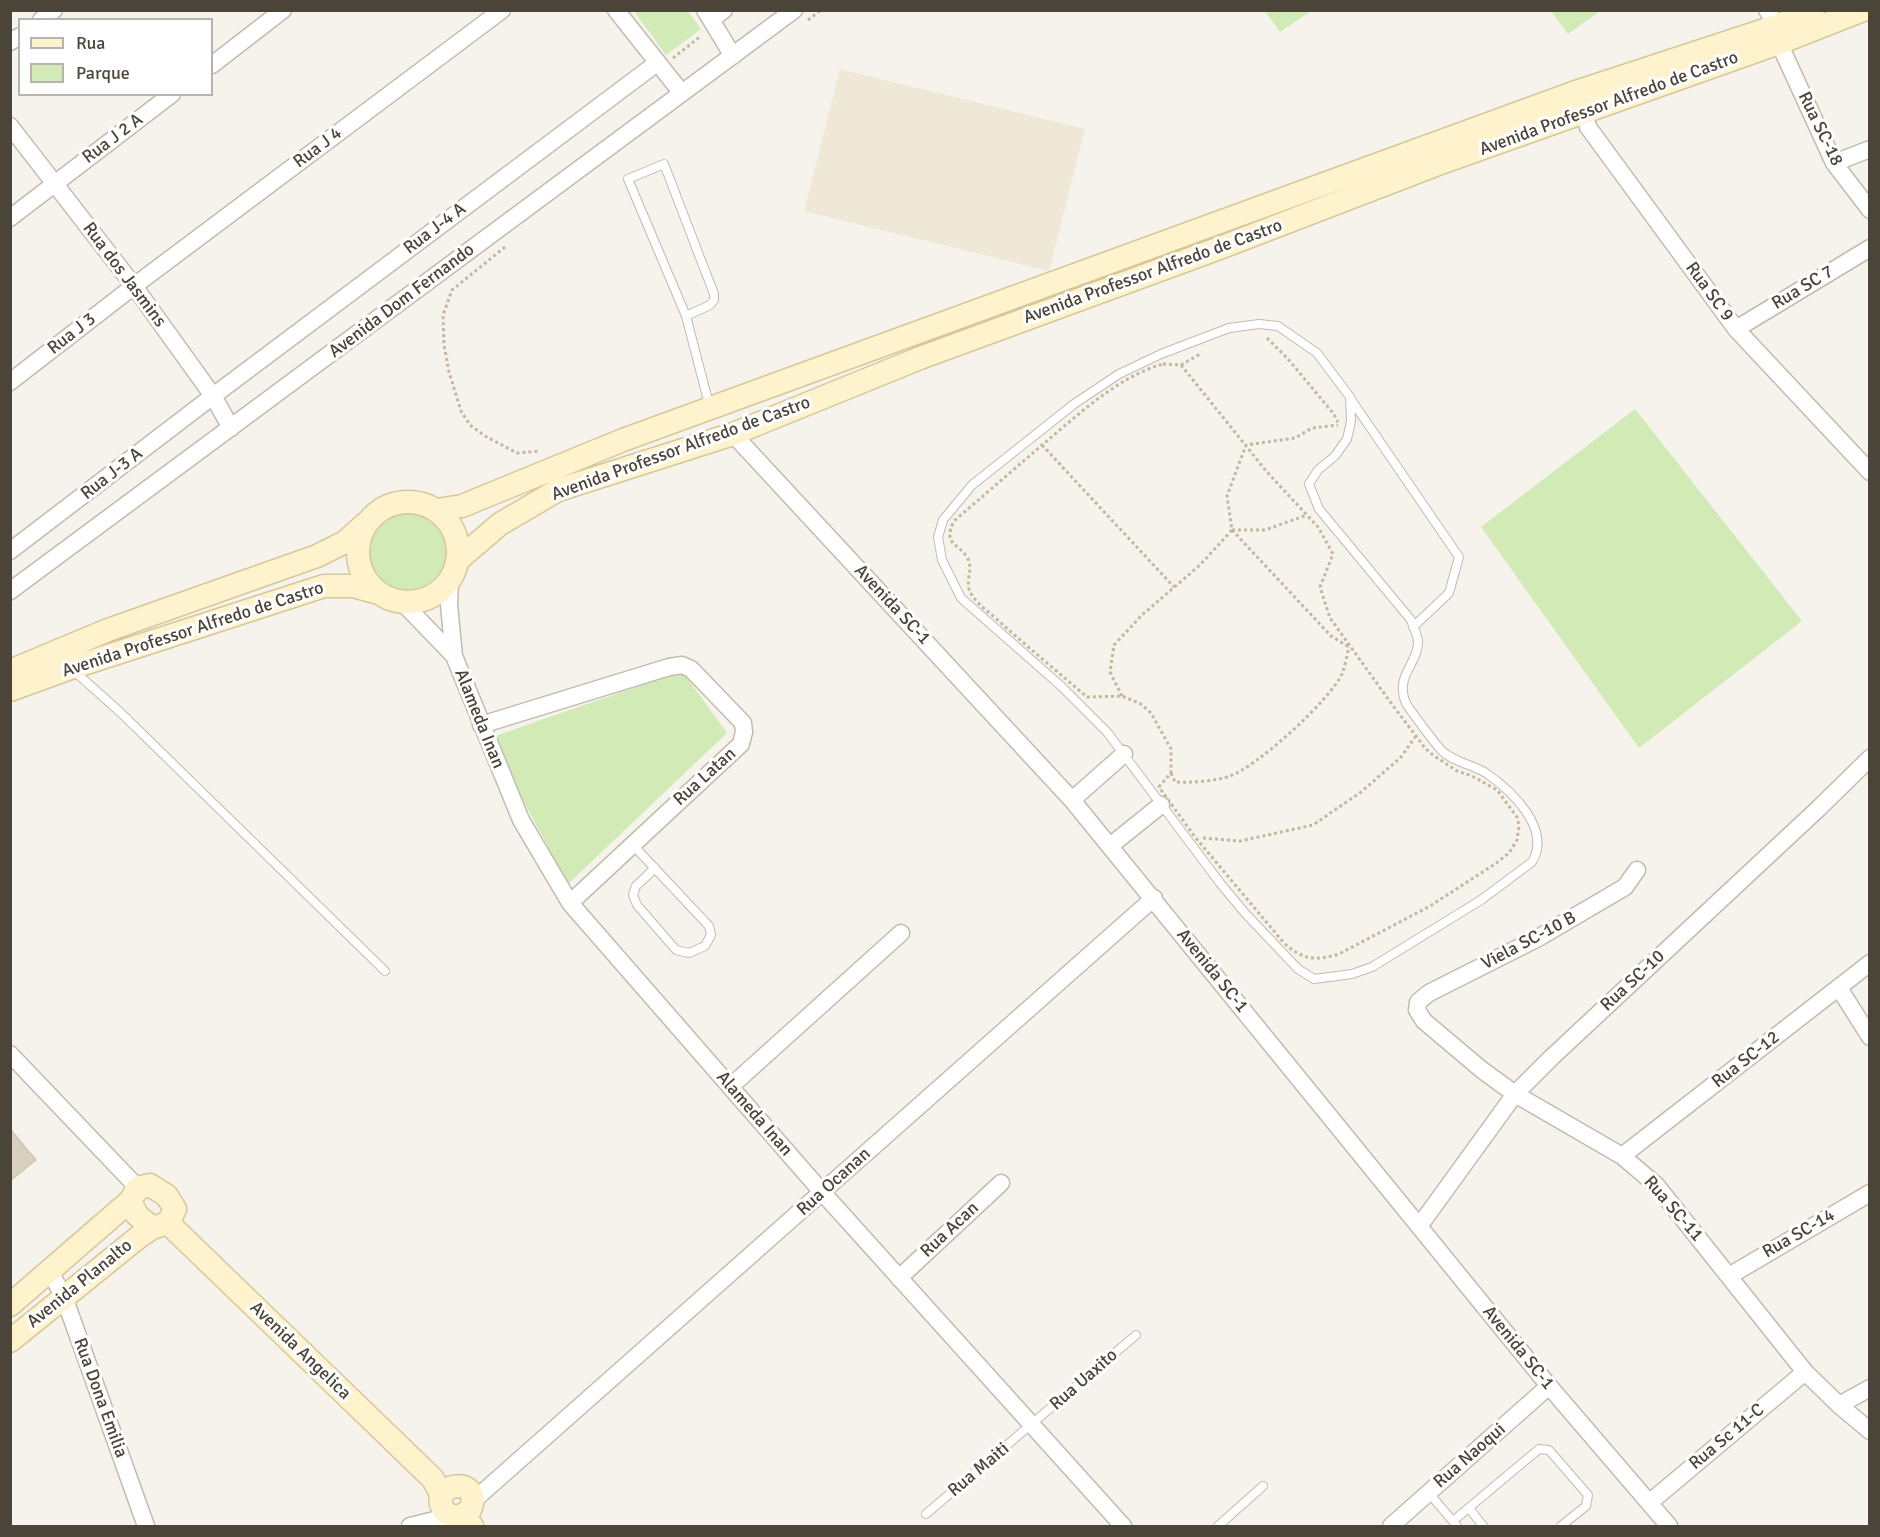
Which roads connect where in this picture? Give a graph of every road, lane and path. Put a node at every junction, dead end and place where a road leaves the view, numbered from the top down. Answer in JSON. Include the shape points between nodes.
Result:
{"nodes":[{"id":1,"x":283,"y":10,"type":"edge"},
{"id":2,"x":502,"y":10,"type":"edge"},
{"id":3,"x":616,"y":10,"type":"edge"},
{"id":4,"x":821,"y":10,"type":"edge"},
{"id":5,"x":1813,"y":10,"type":"edge"},
{"id":6,"x":1863,"y":10,"type":"edge"},
{"id":7,"x":798,"y":17,"type":"edge"},
{"id":8,"x":711,"y":18,"type":"edge"},
{"id":9,"x":1774,"y":26,"type":"edge"},
{"id":10,"x":733,"y":56,"type":"junction"},
{"id":11,"x":664,"y":61,"type":"junction"},
{"id":12,"x":213,"y":64,"type":"edge"},
{"id":13,"x":681,"y":92,"type":"junction"},
{"id":14,"x":169,"y":96,"type":"edge"},
{"id":15,"x":1579,"y":103,"type":"junction"},
{"id":16,"x":10,"y":126,"type":"edge"},
{"id":17,"x":1869,"y":149,"type":"edge"},
{"id":18,"x":1834,"y":163,"type":"junction"},
{"id":19,"x":55,"y":184,"type":"junction"},
{"id":20,"x":1869,"y":210,"type":"edge"},
{"id":21,"x":10,"y":218,"type":"edge"},
{"id":22,"x":506,"y":247,"type":"dead end"},
{"id":23,"x":1869,"y":248,"type":"edge"},
{"id":24,"x":134,"y":286,"type":"junction"},
{"id":25,"x":686,"y":316,"type":"junction"},
{"id":26,"x":1736,"y":329,"type":"junction"},
{"id":27,"x":1257,"y":338,"type":"dead end"},
{"id":28,"x":1208,"y":351,"type":"dead end"},
{"id":29,"x":1181,"y":365,"type":"junction"},
{"id":30,"x":10,"y":382,"type":"edge"},
{"id":31,"x":213,"y":396,"type":"junction"},
{"id":32,"x":1350,"y":397,"type":"junction"},
{"id":33,"x":710,"y":408,"type":"junction"},
{"id":34,"x":1339,"y":425,"type":"junction"},
{"id":35,"x":231,"y":428,"type":"junction"},
{"id":36,"x":1339,"y":433,"type":"dead end"},
{"id":37,"x":733,"y":434,"type":"junction"},
{"id":38,"x":1042,"y":445,"type":"junction"},
{"id":39,"x":1246,"y":445,"type":"junction"},
{"id":40,"x":547,"y":451,"type":"dead end"},
{"id":41,"x":1869,"y":472,"type":"edge"},
{"id":42,"x":1299,"y":497,"type":"dead end"},
{"id":43,"x":1300,"y":508,"type":"junction"},
{"id":44,"x":437,"y":510,"type":"junction"},
{"id":45,"x":1307,"y":515,"type":"junction"},
{"id":46,"x":365,"y":524,"type":"junction"},
{"id":47,"x":1232,"y":530,"type":"junction"},
{"id":48,"x":10,"y":551,"type":"edge"},
{"id":49,"x":454,"y":571,"type":"junction"},
{"id":50,"x":1174,"y":587,"type":"junction"},
{"id":51,"x":10,"y":591,"type":"edge"},
{"id":52,"x":378,"y":593,"type":"junction"},
{"id":53,"x":402,"y":602,"type":"junction"},
{"id":54,"x":1413,"y":627,"type":"junction"},
{"id":55,"x":1349,"y":647,"type":"junction"},
{"id":56,"x":454,"y":656,"type":"junction"},
{"id":57,"x":71,"y":668,"type":"junction"},
{"id":58,"x":10,"y":671,"type":"edge"},
{"id":59,"x":1372,"y":674,"type":"junction"},
{"id":60,"x":10,"y":690,"type":"edge"},
{"id":61,"x":1122,"y":696,"type":"junction"},
{"id":62,"x":481,"y":725,"type":"junction"},
{"id":63,"x":1416,"y":736,"type":"junction"},
{"id":64,"x":1124,"y":754,"type":"junction"},
{"id":65,"x":1869,"y":758,"type":"edge"},
{"id":66,"x":1171,"y":773,"type":"junction"},
{"id":67,"x":1072,"y":800,"type":"junction"},
{"id":68,"x":1161,"y":805,"type":"junction"},
{"id":69,"x":1195,"y":837,"type":"junction"},
{"id":70,"x":632,"y":844,"type":"junction"},
{"id":71,"x":1110,"y":846,"type":"junction"},
{"id":72,"x":655,"y":868,"type":"junction"},
{"id":73,"x":1637,"y":870,"type":"dead end"},
{"id":74,"x":1154,"y":898,"type":"junction"},
{"id":75,"x":570,"y":903,"type":"junction"},
{"id":76,"x":901,"y":933,"type":"dead end"},
{"id":77,"x":1869,"y":963,"type":"edge"},
{"id":78,"x":385,"y":971,"type":"dead end"},
{"id":79,"x":1839,"y":988,"type":"junction"},
{"id":80,"x":1416,"y":1005,"type":"joint"},
{"id":81,"x":1869,"y":1036,"type":"edge"},
{"id":82,"x":10,"y":1054,"type":"edge"},
{"id":83,"x":730,"y":1087,"type":"junction"},
{"id":84,"x":1515,"y":1094,"type":"junction"},
{"id":85,"x":1622,"y":1156,"type":"junction"},
{"id":86,"x":1001,"y":1182,"type":"dead end"},
{"id":87,"x":822,"y":1192,"type":"junction"},
{"id":88,"x":1869,"y":1193,"type":"edge"},
{"id":89,"x":134,"y":1195,"type":"junction"},
{"id":90,"x":1420,"y":1225,"type":"junction"},
{"id":91,"x":160,"y":1226,"type":"junction"},
{"id":92,"x":50,"y":1272,"type":"junction"},
{"id":93,"x":1729,"y":1276,"type":"junction"},
{"id":94,"x":899,"y":1278,"type":"junction"},
{"id":95,"x":64,"y":1297,"type":"junction"},
{"id":96,"x":10,"y":1305,"type":"edge"},
{"id":97,"x":1136,"y":1335,"type":"dead end"},
{"id":98,"x":10,"y":1341,"type":"edge"},
{"id":99,"x":1805,"y":1372,"type":"junction"},
{"id":100,"x":1549,"y":1386,"type":"junction"},
{"id":101,"x":1869,"y":1388,"type":"edge"},
{"id":102,"x":1839,"y":1406,"type":"junction"},
{"id":103,"x":1032,"y":1425,"type":"junction"},
{"id":104,"x":1869,"y":1431,"type":"edge"},
{"id":105,"x":1263,"y":1486,"type":"dead end"},
{"id":106,"x":1428,"y":1492,"type":"junction"},
{"id":107,"x":456,"y":1502,"type":"edge"},
{"id":108,"x":1649,"y":1503,"type":"junction"},
{"id":109,"x":1469,"y":1508,"type":"junction"},
{"id":110,"x":926,"y":1514,"type":"dead end"},
{"id":111,"x":1455,"y":1524,"type":"edge"},
{"id":112,"x":410,"y":1526,"type":"edge"},
{"id":113,"x":146,"y":1527,"type":"edge"},
{"id":114,"x":486,"y":1527,"type":"edge"},
{"id":115,"x":1123,"y":1527,"type":"edge"},
{"id":116,"x":1218,"y":1527,"type":"edge"},
{"id":117,"x":1391,"y":1527,"type":"edge"},
{"id":118,"x":1483,"y":1527,"type":"edge"},
{"id":119,"x":1561,"y":1527,"type":"edge"},
{"id":120,"x":1669,"y":1527,"type":"edge"}],
"edges":[{"from":1,"to":12,"type":"street"},
{"from":2,"to":24,"type":"street","name":"Rua J 4"},
{"from":3,"to":11,"type":"street"},
{"from":4,"to":7,"type":"path"},
{"from":5,"to":9,"type":"main road","name":"Avenida Professor Alfredo de Castro"},
{"from":6,"to":9,"type":"main road","name":"Avenida Professor Alfredo de Castro"},
{"from":7,"to":10,"type":"street","name":"Avenida Dom Fernando"},
{"from":8,"to":10,"type":"street"},
{"from":8,"to":11,"type":"path"},
{"from":9,"to":15,"type":"main road","name":"Avenida Professor Alfredo de Castro"},
{"from":9,"to":18,"type":"street","name":"Rua SC-18"},
{"from":10,"to":13,"type":"street","name":"Avenida Dom Fernando"},
{"from":11,"to":13,"type":"street"},
{"from":11,"to":31,"type":"street","name":"Rua J-4 A"},
{"from":13,"to":35,"type":"street","name":"Avenida Dom Fernando"},
{"from":14,"to":19,"type":"street","name":"Rua J 2 A"},
{"from":15,"to":26,"type":"street","name":"Rua SC 9","via":[[1588,127]]},
{"from":15,"to":33,"type":"main road","name":"Avenida Professor Alfredo de Castro"},
{"from":15,"to":37,"type":"main road","name":"Avenida Professor Alfredo de Castro","via":[[1438,164],[920,358]]},
{"from":16,"to":19,"type":"street","name":"Rua dos Jasmins"},
{"from":17,"to":18,"type":"street"},
{"from":18,"to":20,"type":"street","name":"Rua SC-18"},
{"from":19,"to":21,"type":"street","name":"Rua J 2 A"},
{"from":19,"to":24,"type":"street","name":"Rua dos Jasmins"},
{"from":22,"to":40,"type":"path","via":[[452,290],[443,315],[449,372],[461,411],[470,425],[517,453]]},
{"from":23,"to":26,"type":"street","name":"Rua SC 7"},
{"from":24,"to":30,"type":"street","name":"Rua J 3"},
{"from":24,"to":31,"type":"street","name":"Rua dos Jasmins"},
{"from":25,"to":25,"type":"lane","via":[[628,179],[664,164],[714,294],[710,305]]},
{"from":25,"to":33,"type":"lane"},
{"from":26,"to":41,"type":"street","name":"Rua SC 9"},
{"from":27,"to":34,"type":"path","via":[[1276,346]]},
{"from":28,"to":29,"type":"path"},
{"from":29,"to":38,"type":"path","via":[[1163,364],[1125,380]]},
{"from":29,"to":39,"type":"path"},
{"from":31,"to":35,"type":"street","name":"Rua dos Jasmins"},
{"from":31,"to":48,"type":"street","name":"Rua J-3 A"},
{"from":32,"to":54,"type":"lane","via":[[1347,440],[1309,484],[1319,508],[1395,599]]},
{"from":32,"to":54,"type":"lane","via":[[1459,556],[1449,594]]},
{"from":32,"to":64,"type":"lane","via":[[1317,353],[1278,326],[1229,327],[1119,374],[1074,404],[972,485],[943,520],[938,537],[942,560],[961,598],[1061,686]]},
{"from":33,"to":44,"type":"main road","name":"Avenida Professor Alfredo de Castro","via":[[462,506]]},
{"from":34,"to":36,"type":"path"},
{"from":34,"to":39,"type":"path","via":[[1312,428],[1295,438]]},
{"from":35,"to":51,"type":"street","name":"Avenida Dom Fernando"},
{"from":37,"to":49,"type":"main road","name":"Avenida Professor Alfredo de Castro","via":[[558,490],[500,524]]},
{"from":37,"to":67,"type":"street","name":"Avenida SC-1"},
{"from":38,"to":50,"type":"path"},
{"from":38,"to":61,"type":"path","via":[[954,521],[949,532],[951,541],[967,557],[967,585],[973,597],[1087,697]]},
{"from":39,"to":43,"type":"path"},
{"from":39,"to":47,"type":"path","via":[[1227,496]]},
{"from":42,"to":43,"type":"path"},
{"from":43,"to":45,"type":"path"},
{"from":44,"to":46,"type":"main road","via":[[413,501],[399,502],[386,506]]},
{"from":44,"to":49,"type":"main road","via":[[458,541]]},
{"from":45,"to":47,"type":"path","via":[[1265,530]]},
{"from":45,"to":59,"type":"path","via":[[1333,554],[1320,587],[1330,618]]},
{"from":46,"to":52,"type":"main road","via":[[358,542],[358,562],[365,580]]},
{"from":46,"to":58,"type":"main road","name":"Avenida Professor Alfredo de Castro","via":[[345,542],[316,556],[108,630]]},
{"from":47,"to":50,"type":"path"},
{"from":47,"to":55,"type":"path","via":[[1331,636]]},
{"from":49,"to":53,"type":"main road","via":[[440,591],[429,598]]},
{"from":49,"to":56,"type":"street","name":"Alameda Inan","via":[[449,605]]},
{"from":50,"to":61,"type":"path","via":[[1114,645],[1110,672]]},
{"from":52,"to":53,"type":"main road"},
{"from":52,"to":57,"type":"main road","name":"Avenida Professor Alfredo de Castro","via":[[353,586],[324,586]]},
{"from":53,"to":56,"type":"street","name":"Alameda Inan"},
{"from":54,"to":68,"type":"lane","via":[[1418,643],[1402,684],[1406,703],[1441,750],[1459,763],[1485,772],[1516,799],[1528,814],[1537,836],[1537,854],[1532,862],[1481,900],[1372,967],[1352,974],[1314,978],[1298,969],[1244,912]]},
{"from":55,"to":59,"type":"path"},
{"from":55,"to":66,"type":"path","via":[[1341,674],[1322,700],[1251,765],[1229,777],[1186,783],[1175,782]]},
{"from":56,"to":62,"type":"street","name":"Alameda Inan"},
{"from":57,"to":60,"type":"main road","name":"Avenida Professor Alfredo de Castro"},
{"from":57,"to":78,"type":"lane"},
{"from":59,"to":63,"type":"path"},
{"from":61,"to":66,"type":"path","via":[[1141,704],[1154,718],[1171,749]]},
{"from":62,"to":70,"type":"street","name":"Rua Latan","via":[[669,667],[682,665],[692,669],[743,723],[741,744]]},
{"from":62,"to":75,"type":"street","name":"Alameda Inan","via":[[521,820]]},
{"from":63,"to":69,"type":"path","via":[[1401,757],[1362,792],[1313,825],[1240,841]]},
{"from":63,"to":69,"type":"path","via":[[1442,762],[1497,790],[1517,817],[1517,840],[1495,864],[1430,906],[1339,954],[1298,956]]},
{"from":64,"to":67,"type":"street"},
{"from":64,"to":68,"type":"lane"},
{"from":65,"to":84,"type":"street","name":"Rua SC-10"},
{"from":66,"to":69,"type":"path","via":[[1159,787]]},
{"from":67,"to":71,"type":"street","name":"Avenida SC-1"},
{"from":68,"to":71,"type":"street"},
{"from":70,"to":72,"type":"lane"},
{"from":70,"to":75,"type":"street","name":"Rua Latan"},
{"from":71,"to":74,"type":"street","name":"Avenida SC-1"},
{"from":72,"to":72,"type":"lane","via":[[709,926],[711,935],[705,946],[689,953],[676,950],[637,905],[633,895],[636,886]]},
{"from":73,"to":80,"type":"street","name":"Viela SC-10 B","via":[[1625,887],[1538,938],[1429,993]]},
{"from":74,"to":87,"type":"street","name":"Rua Ocanan"},
{"from":74,"to":90,"type":"street","name":"Avenida SC-1"},
{"from":75,"to":83,"type":"street","name":"Alameda Inan"},
{"from":76,"to":83,"type":"street"},
{"from":77,"to":79,"type":"street","name":"Rua SC-12"},
{"from":79,"to":81,"type":"street"},
{"from":79,"to":85,"type":"street","name":"Rua SC-12"},
{"from":80,"to":84,"type":"street","name":"Rua SC-11","via":[[1424,1021]]},
{"from":82,"to":89,"type":"street"},
{"from":83,"to":87,"type":"street","name":"Alameda Inan"},
{"from":84,"to":85,"type":"street","name":"Rua SC-11"},
{"from":84,"to":90,"type":"street","name":"Rua SC-10"},
{"from":85,"to":93,"type":"street","name":"Rua SC-11","via":[[1656,1185]]},
{"from":86,"to":94,"type":"street","name":"Rua Acan"},
{"from":87,"to":94,"type":"street","name":"Alameda Inan"},
{"from":87,"to":107,"type":"street","name":"Rua Ocanan","via":[[514,1464]]},
{"from":88,"to":93,"type":"street","name":"Rua SC-14"},
{"from":89,"to":91,"type":"main road","via":[[137,1215]]},
{"from":89,"to":91,"type":"main road","via":[[150,1185],[166,1196],[175,1209]]},
{"from":89,"to":92,"type":"main road","name":"Avenida Planalto"},
{"from":90,"to":100,"type":"street","name":"Avenida SC-1"},
{"from":91,"to":95,"type":"main road","name":"Avenida Planalto"},
{"from":91,"to":107,"type":"main road","name":"Avenida Angelica"},
{"from":92,"to":95,"type":"street","name":"Rua Dona Emilia"},
{"from":92,"to":96,"type":"main road","name":"Avenida Planalto"},
{"from":93,"to":99,"type":"street","name":"Rua SC-11"},
{"from":94,"to":103,"type":"street","name":"Alameda Inan"},
{"from":95,"to":98,"type":"main road","name":"Avenida Planalto"},
{"from":95,"to":113,"type":"street","name":"Rua Dona Emilia"},
{"from":97,"to":103,"type":"lane","name":"Rua Uaxito"},
{"from":99,"to":102,"type":"street","name":"Rua SC-11"},
{"from":99,"to":108,"type":"street","name":"Rua Sc 11-C"},
{"from":100,"to":106,"type":"street","name":"Rua Naoqui"},
{"from":100,"to":108,"type":"street","name":"Avenida SC-1"},
{"from":101,"to":102,"type":"street"},
{"from":102,"to":104,"type":"street","name":"Rua SC-11"},
{"from":103,"to":110,"type":"lane","name":"Rua Maiti"},
{"from":103,"to":115,"type":"street","name":"Alameda Inan"},
{"from":105,"to":116,"type":"lane"},
{"from":106,"to":111,"type":"lane"},
{"from":106,"to":117,"type":"street","name":"Rua Naoqui"},
{"from":107,"to":112,"type":"street","name":"Rua Ocanan"},
{"from":107,"to":114,"type":"main road","name":"Avenida Angelica"},
{"from":108,"to":120,"type":"street","name":"Avenida SC-1"},
{"from":109,"to":111,"type":"lane"},
{"from":109,"to":118,"type":"lane"},
{"from":109,"to":119,"type":"lane","via":[[1531,1454],[1539,1449],[1549,1450],[1588,1495],[1586,1506]]}]}
